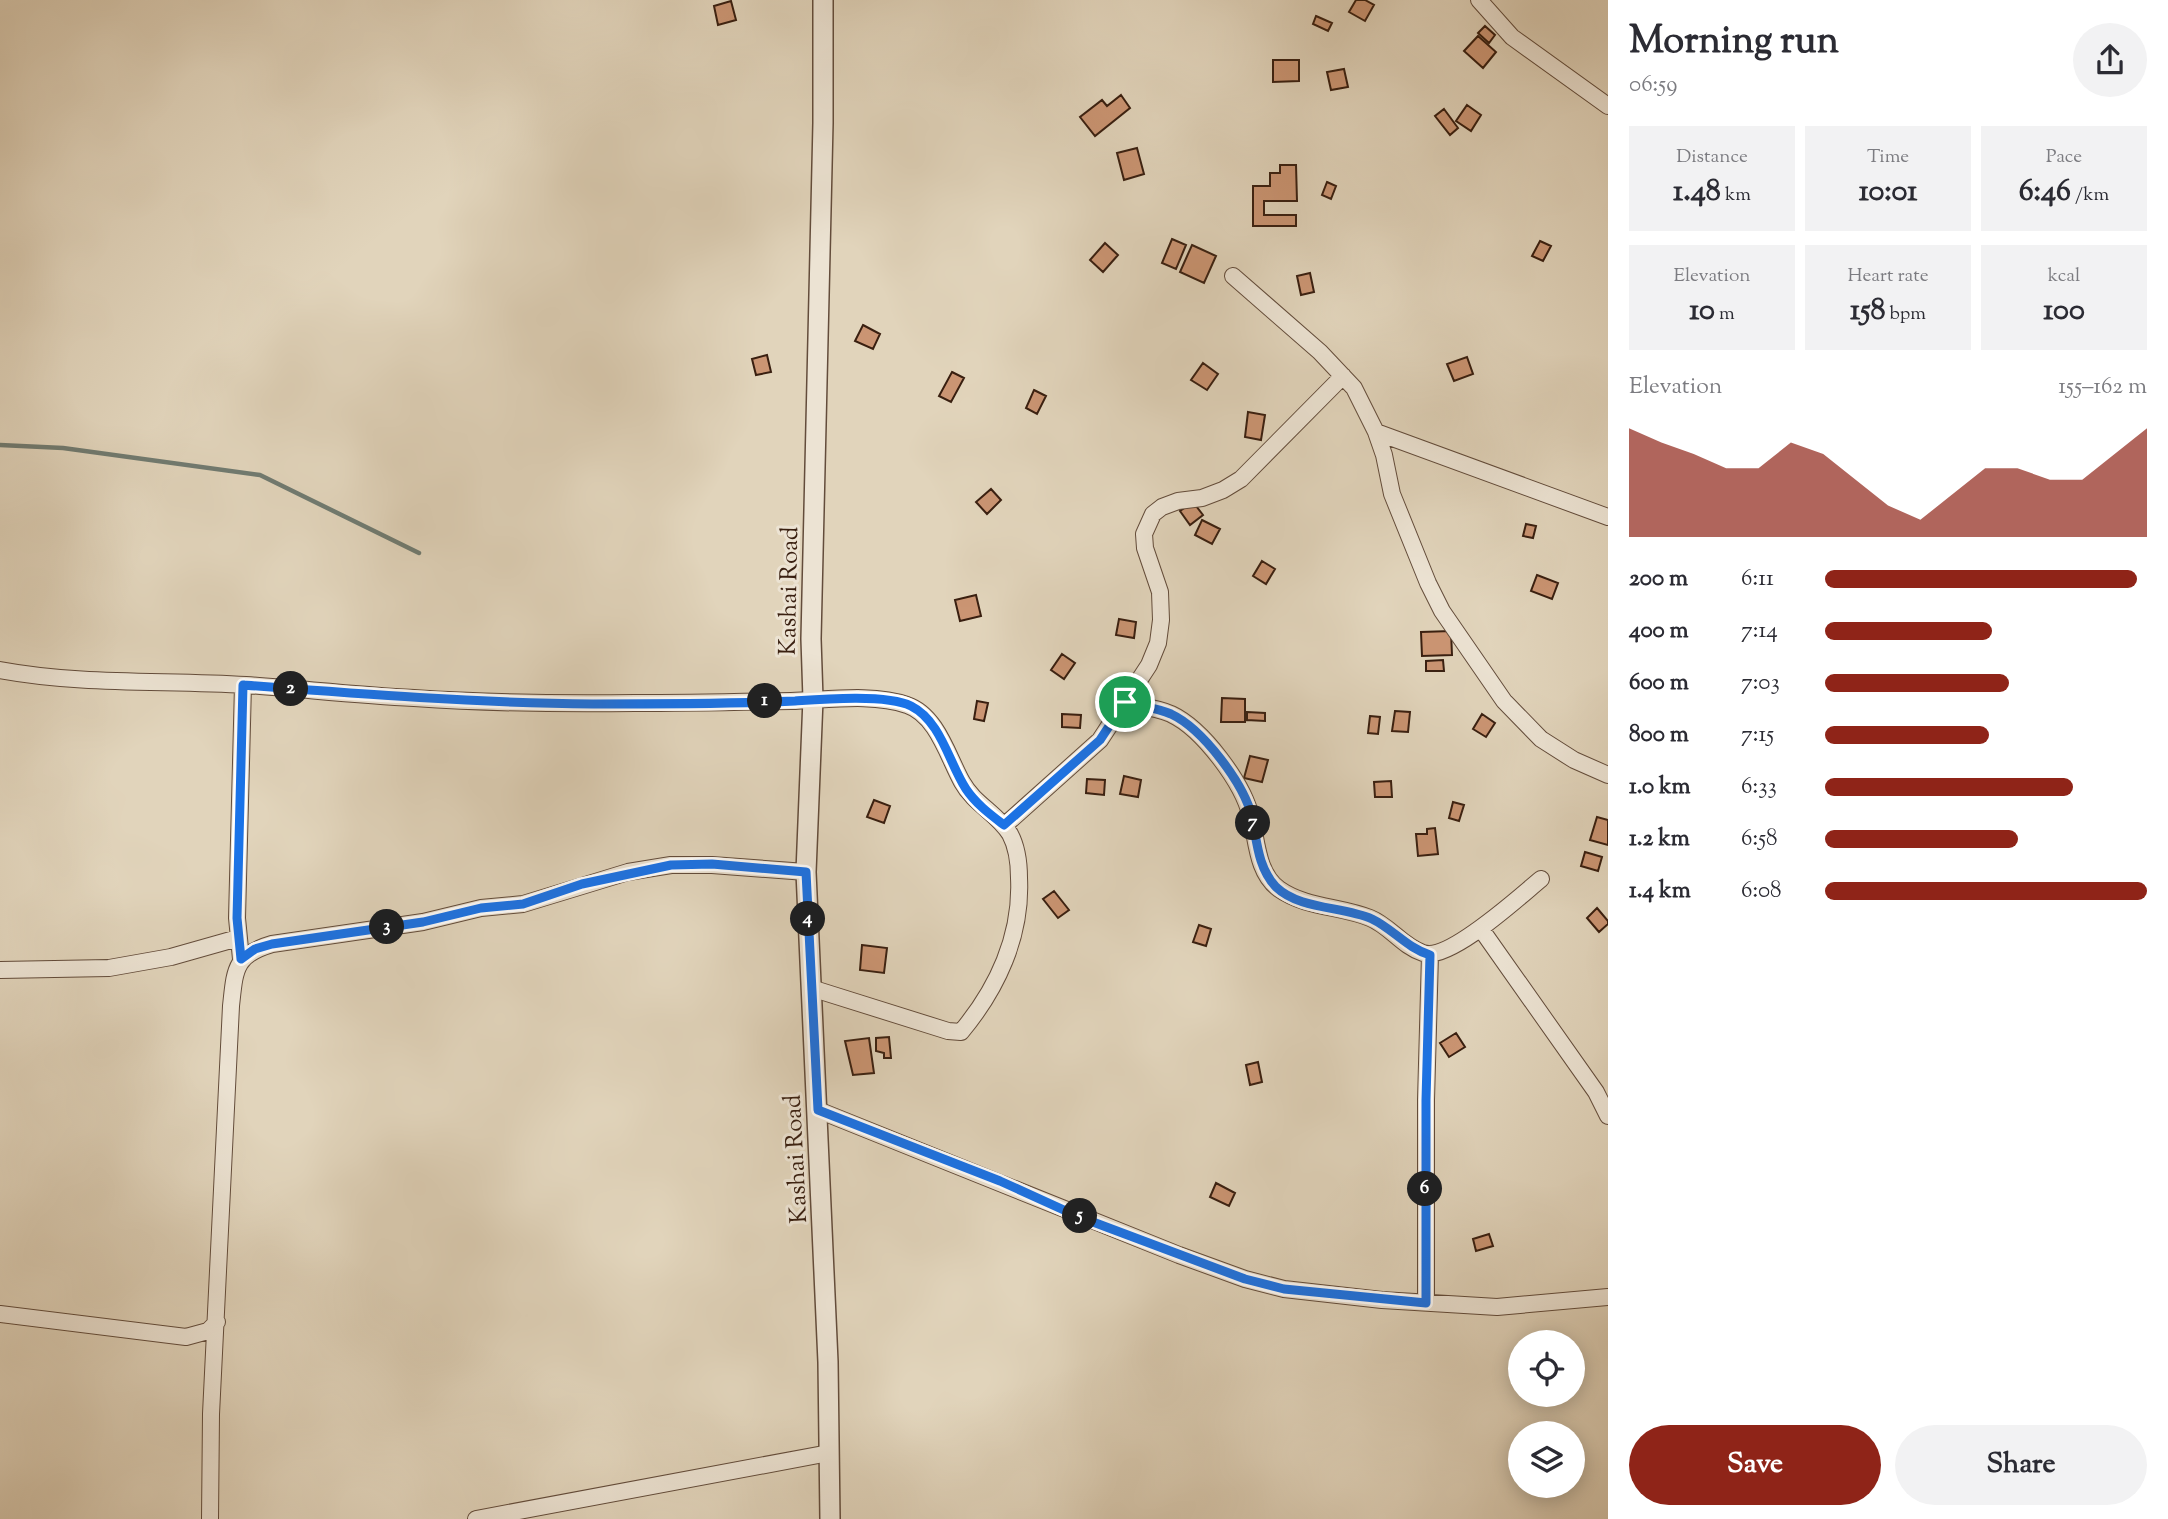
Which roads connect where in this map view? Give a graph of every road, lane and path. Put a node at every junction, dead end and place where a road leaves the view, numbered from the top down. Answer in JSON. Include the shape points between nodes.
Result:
{"nodes":[{"id":1,"x":822,"y":0,"type":"edge"},
{"id":2,"x":1479,"y":0,"type":"edge"},
{"id":3,"x":1608,"y":106,"type":"edge"},
{"id":4,"x":1233,"y":276,"type":"dead end"},
{"id":5,"x":1343,"y":376,"type":"junction"},
{"id":6,"x":1376,"y":432,"type":"junction"},
{"id":7,"x":1608,"y":517,"type":"edge"},
{"id":8,"x":0,"y":670,"type":"edge"},
{"id":9,"x":243,"y":685,"type":"junction"},
{"id":10,"x":813,"y":699,"type":"junction"},
{"id":11,"x":1125,"y":702,"type":"junction"},
{"id":12,"x":1608,"y":775,"type":"edge"},
{"id":13,"x":1004,"y":825,"type":"junction"},
{"id":14,"x":806,"y":872,"type":"junction"},
{"id":15,"x":1541,"y":879,"type":"dead end"},
{"id":16,"x":1481,"y":929,"type":"junction"},
{"id":17,"x":238,"y":938,"type":"junction"},
{"id":18,"x":1430,"y":955,"type":"junction"},
{"id":19,"x":241,"y":959,"type":"junction"},
{"id":20,"x":0,"y":970,"type":"edge"},
{"id":21,"x":811,"y":988,"type":"junction"},
{"id":22,"x":818,"y":1110,"type":"junction"},
{"id":23,"x":1608,"y":1116,"type":"edge"},
{"id":24,"x":1608,"y":1297,"type":"edge"},
{"id":25,"x":1426,"y":1303,"type":"junction"},
{"id":26,"x":0,"y":1314,"type":"edge"},
{"id":27,"x":217,"y":1322,"type":"junction"},
{"id":28,"x":829,"y":1453,"type":"junction"},
{"id":29,"x":210,"y":1519,"type":"edge"},
{"id":30,"x":476,"y":1519,"type":"edge"},
{"id":31,"x":830,"y":1519,"type":"edge"}],
"edges":[{"from":1,"to":10,"type":"street","name":"Kashai Road"},
{"from":2,"to":3,"type":"street","via":[[1512,37]]},
{"from":4,"to":5,"type":"street"},
{"from":5,"to":6,"type":"street"},
{"from":5,"to":11,"type":"street","via":[[1241,479],[1202,498],[1162,506],[1153,514],[1144,534],[1144,548],[1160,592],[1158,643]]},
{"from":6,"to":7,"type":"street"},
{"from":6,"to":12,"type":"street","via":[[1408,536],[1442,611],[1472,657],[1504,701],[1541,739]]},
{"from":8,"to":9,"type":"street","via":[[107,682]]},
{"from":9,"to":10,"type":"street","via":[[556,703]]},
{"from":9,"to":17,"type":"street"},
{"from":10,"to":13,"type":"street","via":[[910,705],[934,728],[967,791]]},
{"from":10,"to":14,"type":"street","name":"Kashai Road"},
{"from":11,"to":13,"type":"street","via":[[1100,740]]},
{"from":11,"to":18,"type":"street","via":[[1171,714],[1185,723],[1234,778],[1246,799],[1261,862],[1278,888],[1300,900],[1369,918]]},
{"from":13,"to":21,"type":"street","via":[[1013,839],[1019,868],[1017,924],[983,1005],[961,1032]]},
{"from":14,"to":19,"type":"street","via":[[671,865],[582,884],[523,904],[272,944]]},
{"from":14,"to":21,"type":"street","name":"Kashai Road"},
{"from":15,"to":16,"type":"street"},
{"from":16,"to":18,"type":"street"},
{"from":16,"to":23,"type":"street"},
{"from":17,"to":19,"type":"street"},
{"from":17,"to":20,"type":"street","via":[[109,968]]},
{"from":18,"to":25,"type":"street"},
{"from":19,"to":27,"type":"street","via":[[231,1006]]},
{"from":21,"to":22,"type":"street","name":"Kashai Road"},
{"from":22,"to":25,"type":"street","via":[[1245,1279],[1284,1289]]},
{"from":22,"to":28,"type":"street","name":"Kashai Road"},
{"from":24,"to":25,"type":"street","via":[[1497,1307]]},
{"from":26,"to":27,"type":"street","via":[[186,1337],[208,1331]]},
{"from":27,"to":29,"type":"street"},
{"from":28,"to":30,"type":"street"},
{"from":28,"to":31,"type":"street","name":"Kashai Road"}]}
